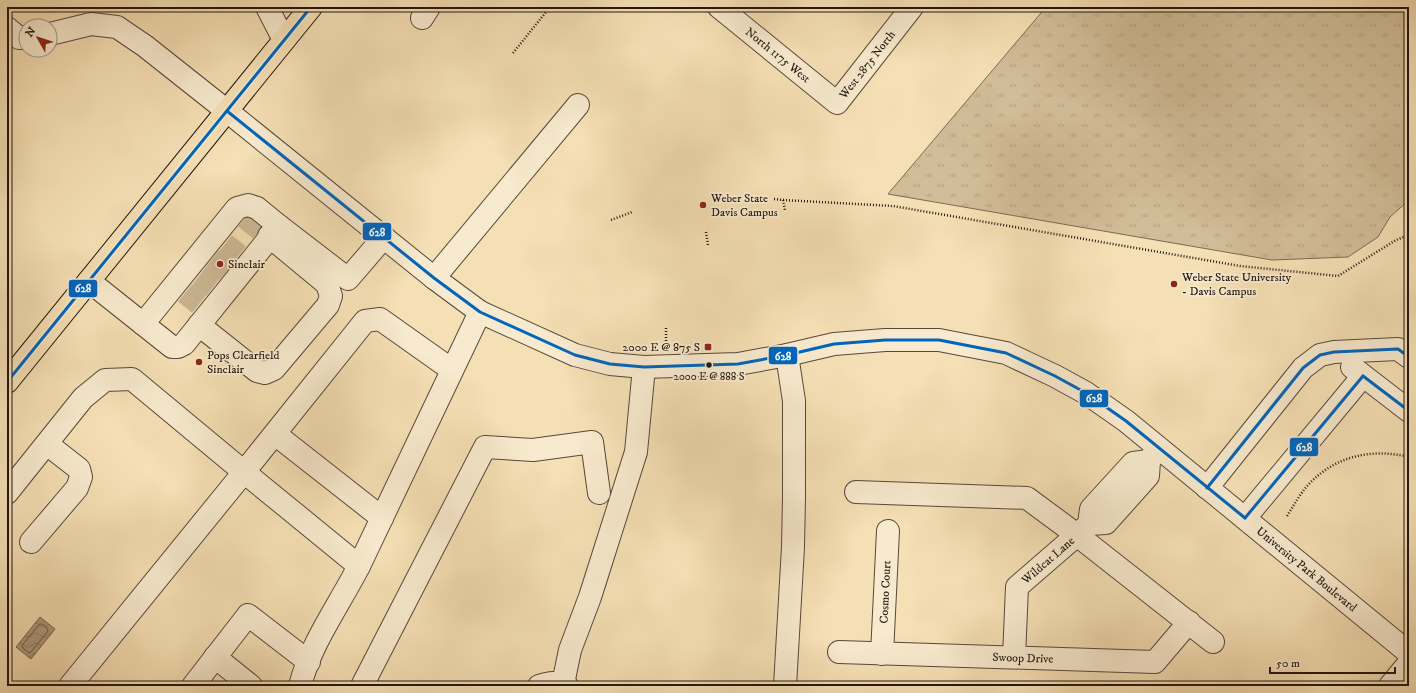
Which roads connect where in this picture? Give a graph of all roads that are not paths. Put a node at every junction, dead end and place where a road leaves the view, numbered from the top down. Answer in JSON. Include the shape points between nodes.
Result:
{"nodes":[{"id":1,"x":268,"y":7,"type":"edge"},
{"id":2,"x":310,"y":7,"type":"edge"},
{"id":3,"x":719,"y":7,"type":"edge"},
{"id":4,"x":912,"y":7,"type":"edge"},
{"id":5,"x":7,"y":28,"type":"edge"},
{"id":6,"x":58,"y":32,"type":"edge"},
{"id":7,"x":18,"y":37,"type":"edge"},
{"id":8,"x":284,"y":40,"type":"junction"},
{"id":9,"x":836,"y":103,"type":"joint"},
{"id":10,"x":578,"y":104,"type":"dead end"},
{"id":11,"x":227,"y":111,"type":"junction"},
{"id":12,"x":384,"y":237,"type":"junction"},
{"id":13,"x":233,"y":249,"type":"junction"},
{"id":14,"x":434,"y":278,"type":"junction"},
{"id":15,"x":348,"y":279,"type":"junction"},
{"id":16,"x":88,"y":281,"type":"junction"},
{"id":17,"x":189,"y":309,"type":"junction"},
{"id":18,"x":480,"y":312,"type":"junction"},
{"id":19,"x":143,"y":324,"type":"junction"},
{"id":20,"x":1334,"y":352,"type":"junction"},
{"id":21,"x":787,"y":356,"type":"junction"},
{"id":22,"x":1409,"y":357,"type":"edge"},
{"id":23,"x":644,"y":367,"type":"junction"},
{"id":24,"x":452,"y":370,"type":"junction"},
{"id":25,"x":1363,"y":376,"type":"junction"},
{"id":26,"x":7,"y":382,"type":"edge"},
{"id":27,"x":1409,"y":411,"type":"edge"},
{"id":28,"x":275,"y":434,"type":"junction"},
{"id":29,"x":47,"y":444,"type":"junction"},
{"id":30,"x":1154,"y":454,"type":"junction"},
{"id":31,"x":244,"y":472,"type":"junction"},
{"id":32,"x":1207,"y":488,"type":"junction"},
{"id":33,"x":856,"y":492,"type":"dead end"},
{"id":34,"x":7,"y":493,"type":"edge"},
{"id":35,"x":599,"y":493,"type":"dead end"},
{"id":36,"x":382,"y":518,"type":"junction"},
{"id":37,"x":1245,"y":518,"type":"junction"},
{"id":38,"x":1083,"y":530,"type":"junction"},
{"id":39,"x":888,"y":531,"type":"dead end"},
{"id":40,"x":31,"y":542,"type":"dead end"},
{"id":41,"x":359,"y":566,"type":"junction"},
{"id":42,"x":1188,"y":622,"type":"junction"},
{"id":43,"x":1213,"y":642,"type":"dead end"},
{"id":44,"x":840,"y":652,"type":"dead end"},
{"id":45,"x":1409,"y":653,"type":"edge"},
{"id":46,"x":882,"y":654,"type":"junction"},
{"id":47,"x":215,"y":657,"type":"junction"},
{"id":48,"x":1014,"y":657,"type":"junction"},
{"id":49,"x":309,"y":662,"type":"junction"},
{"id":50,"x":1409,"y":663,"type":"edge"},
{"id":51,"x":565,"y":685,"type":"edge"},
{"id":52,"x":70,"y":686,"type":"edge"},
{"id":53,"x":192,"y":686,"type":"edge"},
{"id":54,"x":251,"y":686,"type":"edge"},
{"id":55,"x":300,"y":686,"type":"edge"},
{"id":56,"x":362,"y":686,"type":"edge"},
{"id":57,"x":539,"y":686,"type":"edge"},
{"id":58,"x":785,"y":686,"type":"edge"},
{"id":59,"x":1390,"y":686,"type":"edge"}],
"edges":[{"from":1,"to":8,"type":"street"},
{"from":2,"to":8,"type":"main road"},
{"from":3,"to":9,"type":"street","name":"North 1175 West"},
{"from":4,"to":9,"type":"street","name":"West 2875 North"},
{"from":5,"to":7,"type":"street"},
{"from":6,"to":11,"type":"street","name":"University Park Boulevard","via":[[91,24],[118,27]]},
{"from":8,"to":11,"type":"main road"},
{"from":10,"to":14,"type":"street"},
{"from":11,"to":12,"type":"street","name":"University Park Boulevard"},
{"from":11,"to":16,"type":"main road"},
{"from":12,"to":14,"type":"street","name":"University Park Boulevard"},
{"from":12,"to":15,"type":"street"},
{"from":13,"to":15,"type":"street"},
{"from":13,"to":17,"type":"street"},
{"from":13,"to":17,"type":"street"},
{"from":13,"to":17,"type":"street","via":[[327,284],[331,296],[328,304],[274,369],[266,373],[257,371]]},
{"from":14,"to":18,"type":"street","name":"University Park Boulevard"},
{"from":15,"to":17,"type":"street","via":[[345,296],[333,315],[277,383],[265,387],[256,385]]},
{"from":16,"to":19,"type":"street"},
{"from":16,"to":26,"type":"main road"},
{"from":17,"to":19,"type":"street"},
{"from":17,"to":19,"type":"street","via":[[184,344],[178,347],[172,347]]},
{"from":18,"to":23,"type":"street","name":"University Park Boulevard","via":[[575,355],[610,364]]},
{"from":18,"to":24,"type":"street"},
{"from":20,"to":22,"type":"street","via":[[1398,349]]},
{"from":20,"to":25,"type":"street"},
{"from":20,"to":32,"type":"street","via":[[1320,355],[1303,368]]},
{"from":21,"to":23,"type":"street","name":"University Park Boulevard","via":[[738,364]]},
{"from":21,"to":30,"type":"street","name":"University Park Boulevard","via":[[834,344],[885,340],[939,340],[1006,353],[1086,393],[1126,421]]},
{"from":21,"to":58,"type":"street","via":[[794,401],[794,497]]},
{"from":23,"to":51,"type":"street","via":[[636,452],[590,597],[570,650]]},
{"from":24,"to":28,"type":"street","via":[[380,319],[365,321]]},
{"from":24,"to":36,"type":"street"},
{"from":25,"to":27,"type":"street"},
{"from":25,"to":37,"type":"street"},
{"from":28,"to":31,"type":"street"},
{"from":28,"to":36,"type":"street"},
{"from":29,"to":31,"type":"street","via":[[83,398],[105,380],[132,379]]},
{"from":29,"to":34,"type":"street"},
{"from":29,"to":40,"type":"street","via":[[78,469],[81,477],[76,488]]},
{"from":30,"to":32,"type":"street","name":"University Park Boulevard"},
{"from":30,"to":38,"type":"street","via":[[1148,476],[1106,523]]},
{"from":31,"to":41,"type":"street"},
{"from":31,"to":52,"type":"street"},
{"from":32,"to":37,"type":"street","name":"University Park Boulevard"},
{"from":33,"to":38,"type":"street","via":[[1027,498]]},
{"from":35,"to":56,"type":"street","via":[[592,442],[533,450],[485,447]]},
{"from":36,"to":41,"type":"street"},
{"from":37,"to":45,"type":"street","name":"University Park Boulevard"},
{"from":38,"to":42,"type":"street"},
{"from":38,"to":48,"type":"street","name":"Wildcat Lane","via":[[1017,587]]},
{"from":39,"to":46,"type":"street","name":"Cosmo Court"},
{"from":41,"to":49,"type":"street"},
{"from":42,"to":43,"type":"street"},
{"from":42,"to":48,"type":"street","name":"Swoop Drive","via":[[1155,662]]},
{"from":44,"to":46,"type":"street","name":"Swoop Drive"},
{"from":46,"to":48,"type":"street","name":"Swoop Drive"},
{"from":47,"to":49,"type":"street","via":[[248,615]]},
{"from":47,"to":53,"type":"street"},
{"from":47,"to":54,"type":"street"},
{"from":49,"to":55,"type":"street"},
{"from":50,"to":59,"type":"street"},
{"from":51,"to":57,"type":"street","via":[[550,683]]}]}
